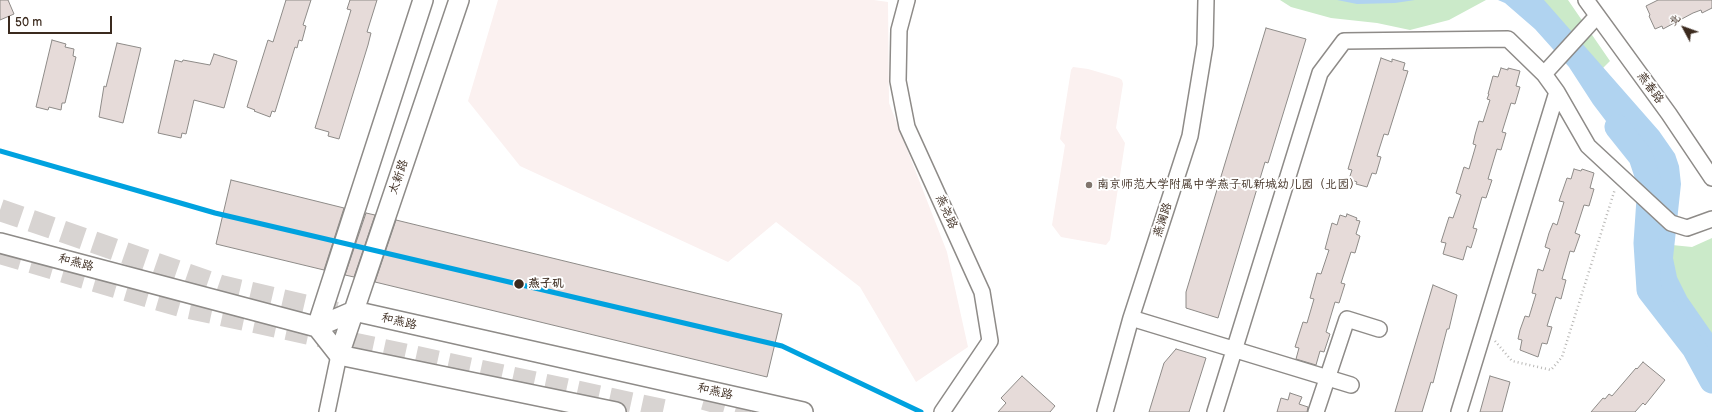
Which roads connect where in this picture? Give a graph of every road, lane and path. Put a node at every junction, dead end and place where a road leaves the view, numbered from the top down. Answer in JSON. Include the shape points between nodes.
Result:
{"nodes":[{"id":1,"x":423,"y":0,"type":"edge"},
{"id":2,"x":459,"y":0,"type":"edge"},
{"id":3,"x":907,"y":0,"type":"edge"},
{"id":4,"x":1206,"y":0,"type":"edge"},
{"id":5,"x":1586,"y":0,"type":"edge"},
{"id":6,"x":1597,"y":16,"type":"junction"},
{"id":7,"x":1544,"y":74,"type":"junction"},
{"id":8,"x":1557,"y":92,"type":"junction"},
{"id":9,"x":1712,"y":178,"type":"edge"},
{"id":10,"x":1622,"y":179,"type":"junction"},
{"id":11,"x":1712,"y":219,"type":"edge"},
{"id":12,"x":0,"y":243,"type":"edge"},
{"id":13,"x":354,"y":312,"type":"junction"},
{"id":14,"x":1131,"y":318,"type":"junction"},
{"id":15,"x":317,"y":327,"type":"junction"},
{"id":16,"x":1485,"y":328,"type":"junction"},
{"id":17,"x":1379,"y":329,"type":"dead end"},
{"id":18,"x":1234,"y":350,"type":"junction"},
{"id":19,"x":339,"y":355,"type":"junction"},
{"id":20,"x":1327,"y":378,"type":"junction"},
{"id":21,"x":1351,"y":385,"type":"dead end"},
{"id":22,"x":327,"y":412,"type":"edge"},
{"id":23,"x":616,"y":412,"type":"edge"},
{"id":24,"x":803,"y":412,"type":"edge"},
{"id":25,"x":942,"y":412,"type":"edge"},
{"id":26,"x":1105,"y":412,"type":"edge"},
{"id":27,"x":1215,"y":412,"type":"edge"},
{"id":28,"x":1316,"y":412,"type":"edge"},
{"id":29,"x":1459,"y":412,"type":"edge"}],
"edges":[{"from":1,"to":15,"type":"main road"},
{"from":2,"to":13,"type":"main road","name":"太新路"},
{"from":3,"to":25,"type":"street","name":"燕尧路","via":[[899,30],[898,81],[907,127],[982,292],[990,341]]},
{"from":4,"to":14,"type":"street","name":"燕澜路","via":[[1205,45],[1190,136]]},
{"from":5,"to":6,"type":"street","name":"燕春路"},
{"from":6,"to":7,"type":"street"},
{"from":6,"to":9,"type":"street","name":"燕春路"},
{"from":7,"to":8,"type":"street"},
{"from":7,"to":18,"type":"street","via":[[1508,39],[1344,41],[1320,73]]},
{"from":8,"to":10,"type":"street","via":[[1588,146]]},
{"from":8,"to":16,"type":"street"},
{"from":10,"to":11,"type":"street","via":[[1671,223],[1687,228]]},
{"from":10,"to":16,"type":"path","via":[[1612,200],[1562,357],[1550,370],[1512,361]]},
{"from":12,"to":15,"type":"main road","name":"和燕路"},
{"from":13,"to":15,"type":"main road"},
{"from":13,"to":19,"type":"main road","name":"太新路"},
{"from":13,"to":24,"type":"main road","name":"和燕路"},
{"from":14,"to":18,"type":"street"},
{"from":14,"to":26,"type":"street","name":"燕澜路"},
{"from":15,"to":19,"type":"main road"},
{"from":16,"to":29,"type":"street"},
{"from":17,"to":20,"type":"street","via":[[1347,319]]},
{"from":18,"to":20,"type":"street"},
{"from":18,"to":27,"type":"street"},
{"from":19,"to":22,"type":"street"},
{"from":19,"to":23,"type":"main road"},
{"from":20,"to":21,"type":"street"},
{"from":20,"to":28,"type":"street"}]}
